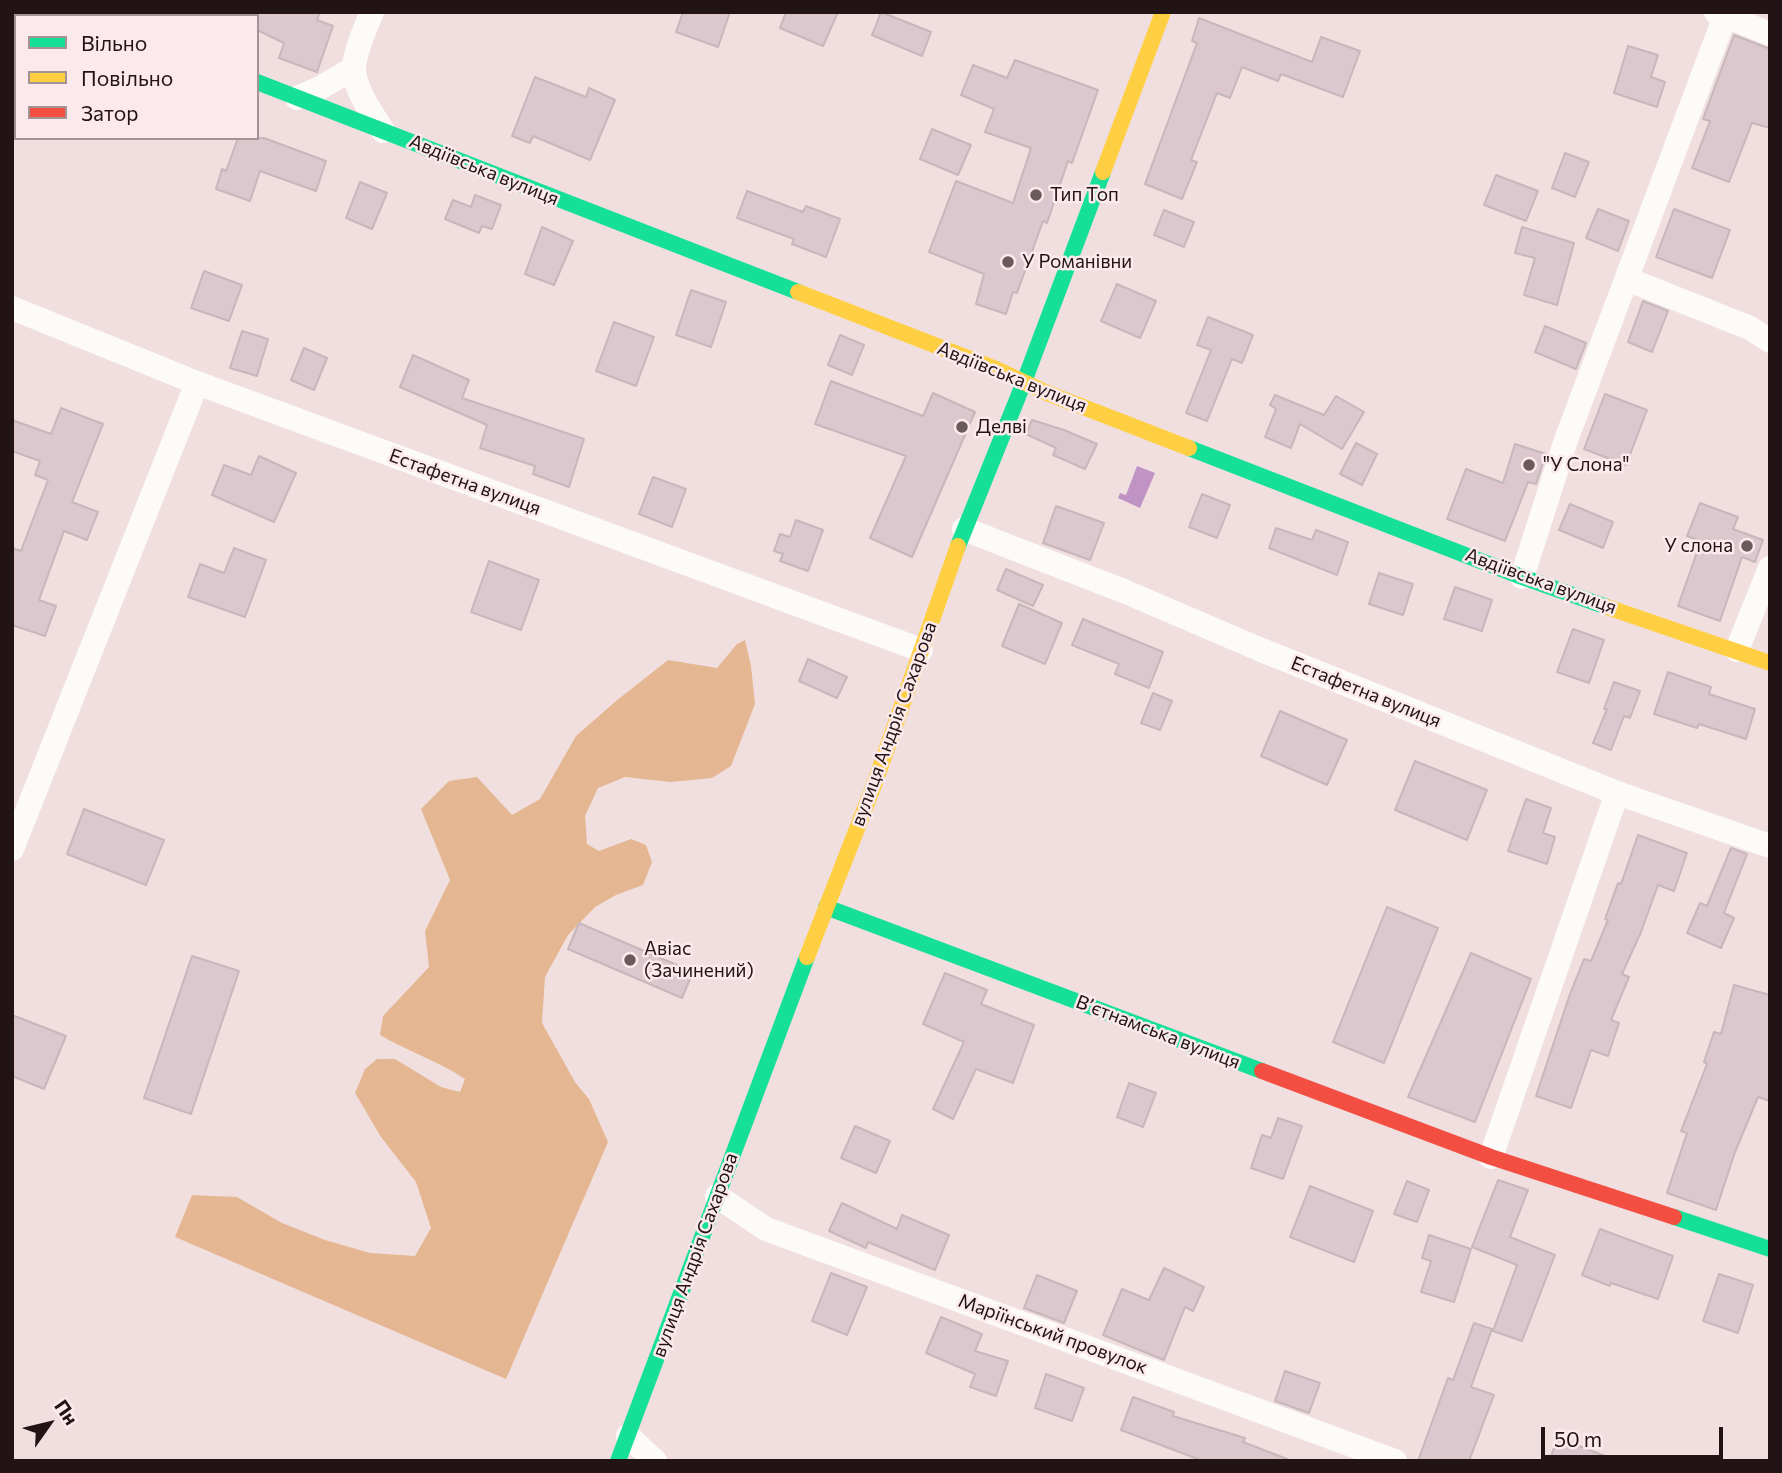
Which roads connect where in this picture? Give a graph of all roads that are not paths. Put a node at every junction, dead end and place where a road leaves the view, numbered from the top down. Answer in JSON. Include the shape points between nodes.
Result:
{"nodes":[{"id":1,"x":372,"y":12,"type":"edge"},
{"id":2,"x":1163,"y":12,"type":"edge"},
{"id":3,"x":1720,"y":14,"type":"edge"},
{"id":4,"x":1770,"y":34,"type":"edge"},
{"id":5,"x":354,"y":68,"type":"junction"},
{"id":6,"x":259,"y":83,"type":"edge"},
{"id":7,"x":298,"y":97,"type":"junction"},
{"id":8,"x":383,"y":131,"type":"junction"},
{"id":9,"x":1627,"y":279,"type":"junction"},
{"id":10,"x":12,"y":308,"type":"edge"},
{"id":11,"x":1770,"y":341,"type":"edge"},
{"id":12,"x":1024,"y":382,"type":"junction"},
{"id":13,"x":197,"y":383,"type":"junction"},
{"id":14,"x":964,"y":529,"type":"junction"},
{"id":15,"x":1770,"y":568,"type":"edge"},
{"id":16,"x":1522,"y":577,"type":"junction"},
{"id":17,"x":921,"y":650,"type":"junction"},
{"id":18,"x":1737,"y":650,"type":"junction"},
{"id":19,"x":1770,"y":663,"type":"edge"},
{"id":20,"x":1617,"y":793,"type":"junction"},
{"id":21,"x":1770,"y":846,"type":"edge"},
{"id":22,"x":12,"y":849,"type":"edge"},
{"id":23,"x":826,"y":907,"type":"junction"},
{"id":24,"x":1491,"y":1157,"type":"junction"},
{"id":25,"x":717,"y":1196,"type":"junction"},
{"id":26,"x":1770,"y":1249,"type":"edge"},
{"id":27,"x":628,"y":1436,"type":"junction"},
{"id":28,"x":618,"y":1461,"type":"edge"},
{"id":29,"x":655,"y":1461,"type":"edge"},
{"id":30,"x":1395,"y":1461,"type":"edge"}],
"edges":[{"from":1,"to":5,"type":"street"},
{"from":2,"to":12,"type":"street","name":"вулиця Андрія Сахарова"},
{"from":3,"to":4,"type":"street"},
{"from":3,"to":9,"type":"street"},
{"from":5,"to":7,"type":"street"},
{"from":5,"to":8,"type":"street"},
{"from":6,"to":7,"type":"street","name":"Авдіївська вулиця"},
{"from":7,"to":8,"type":"street","name":"Авдіївська вулиця"},
{"from":8,"to":12,"type":"street","name":"Авдіївська вулиця"},
{"from":9,"to":11,"type":"street","via":[[1749,328]]},
{"from":9,"to":16,"type":"street","via":[[1566,440]]},
{"from":10,"to":13,"type":"street","name":"Естафетна вулиця"},
{"from":12,"to":14,"type":"street","name":"вулиця Андрія Сахарова"},
{"from":12,"to":16,"type":"street","name":"Авдіївська вулиця"},
{"from":13,"to":17,"type":"street","name":"Естафетна вулиця"},
{"from":13,"to":22,"type":"street"},
{"from":14,"to":17,"type":"street","name":"вулиця Андрія Сахарова"},
{"from":14,"to":20,"type":"street","name":"Естафетна вулиця"},
{"from":15,"to":18,"type":"street"},
{"from":16,"to":18,"type":"street","name":"Авдіївська вулиця"},
{"from":17,"to":23,"type":"street","name":"вулиця Андрія Сахарова"},
{"from":18,"to":19,"type":"street","name":"Авдіївська вулиця"},
{"from":20,"to":21,"type":"street","name":"Естафетна вулиця"},
{"from":20,"to":24,"type":"street"},
{"from":23,"to":24,"type":"street","name":"Вʼєтнамська вулиця"},
{"from":23,"to":25,"type":"street","name":"вулиця Андрія Сахарова"},
{"from":24,"to":26,"type":"street","name":"Вʼєтнамська вулиця"},
{"from":25,"to":27,"type":"street","name":"вулиця Андрія Сахарова"},
{"from":25,"to":30,"type":"street","name":"Маріїнський провулок","via":[[766,1229]]},
{"from":27,"to":28,"type":"street","name":"вулиця Андрія Сахарова"},
{"from":27,"to":29,"type":"street"}]}
